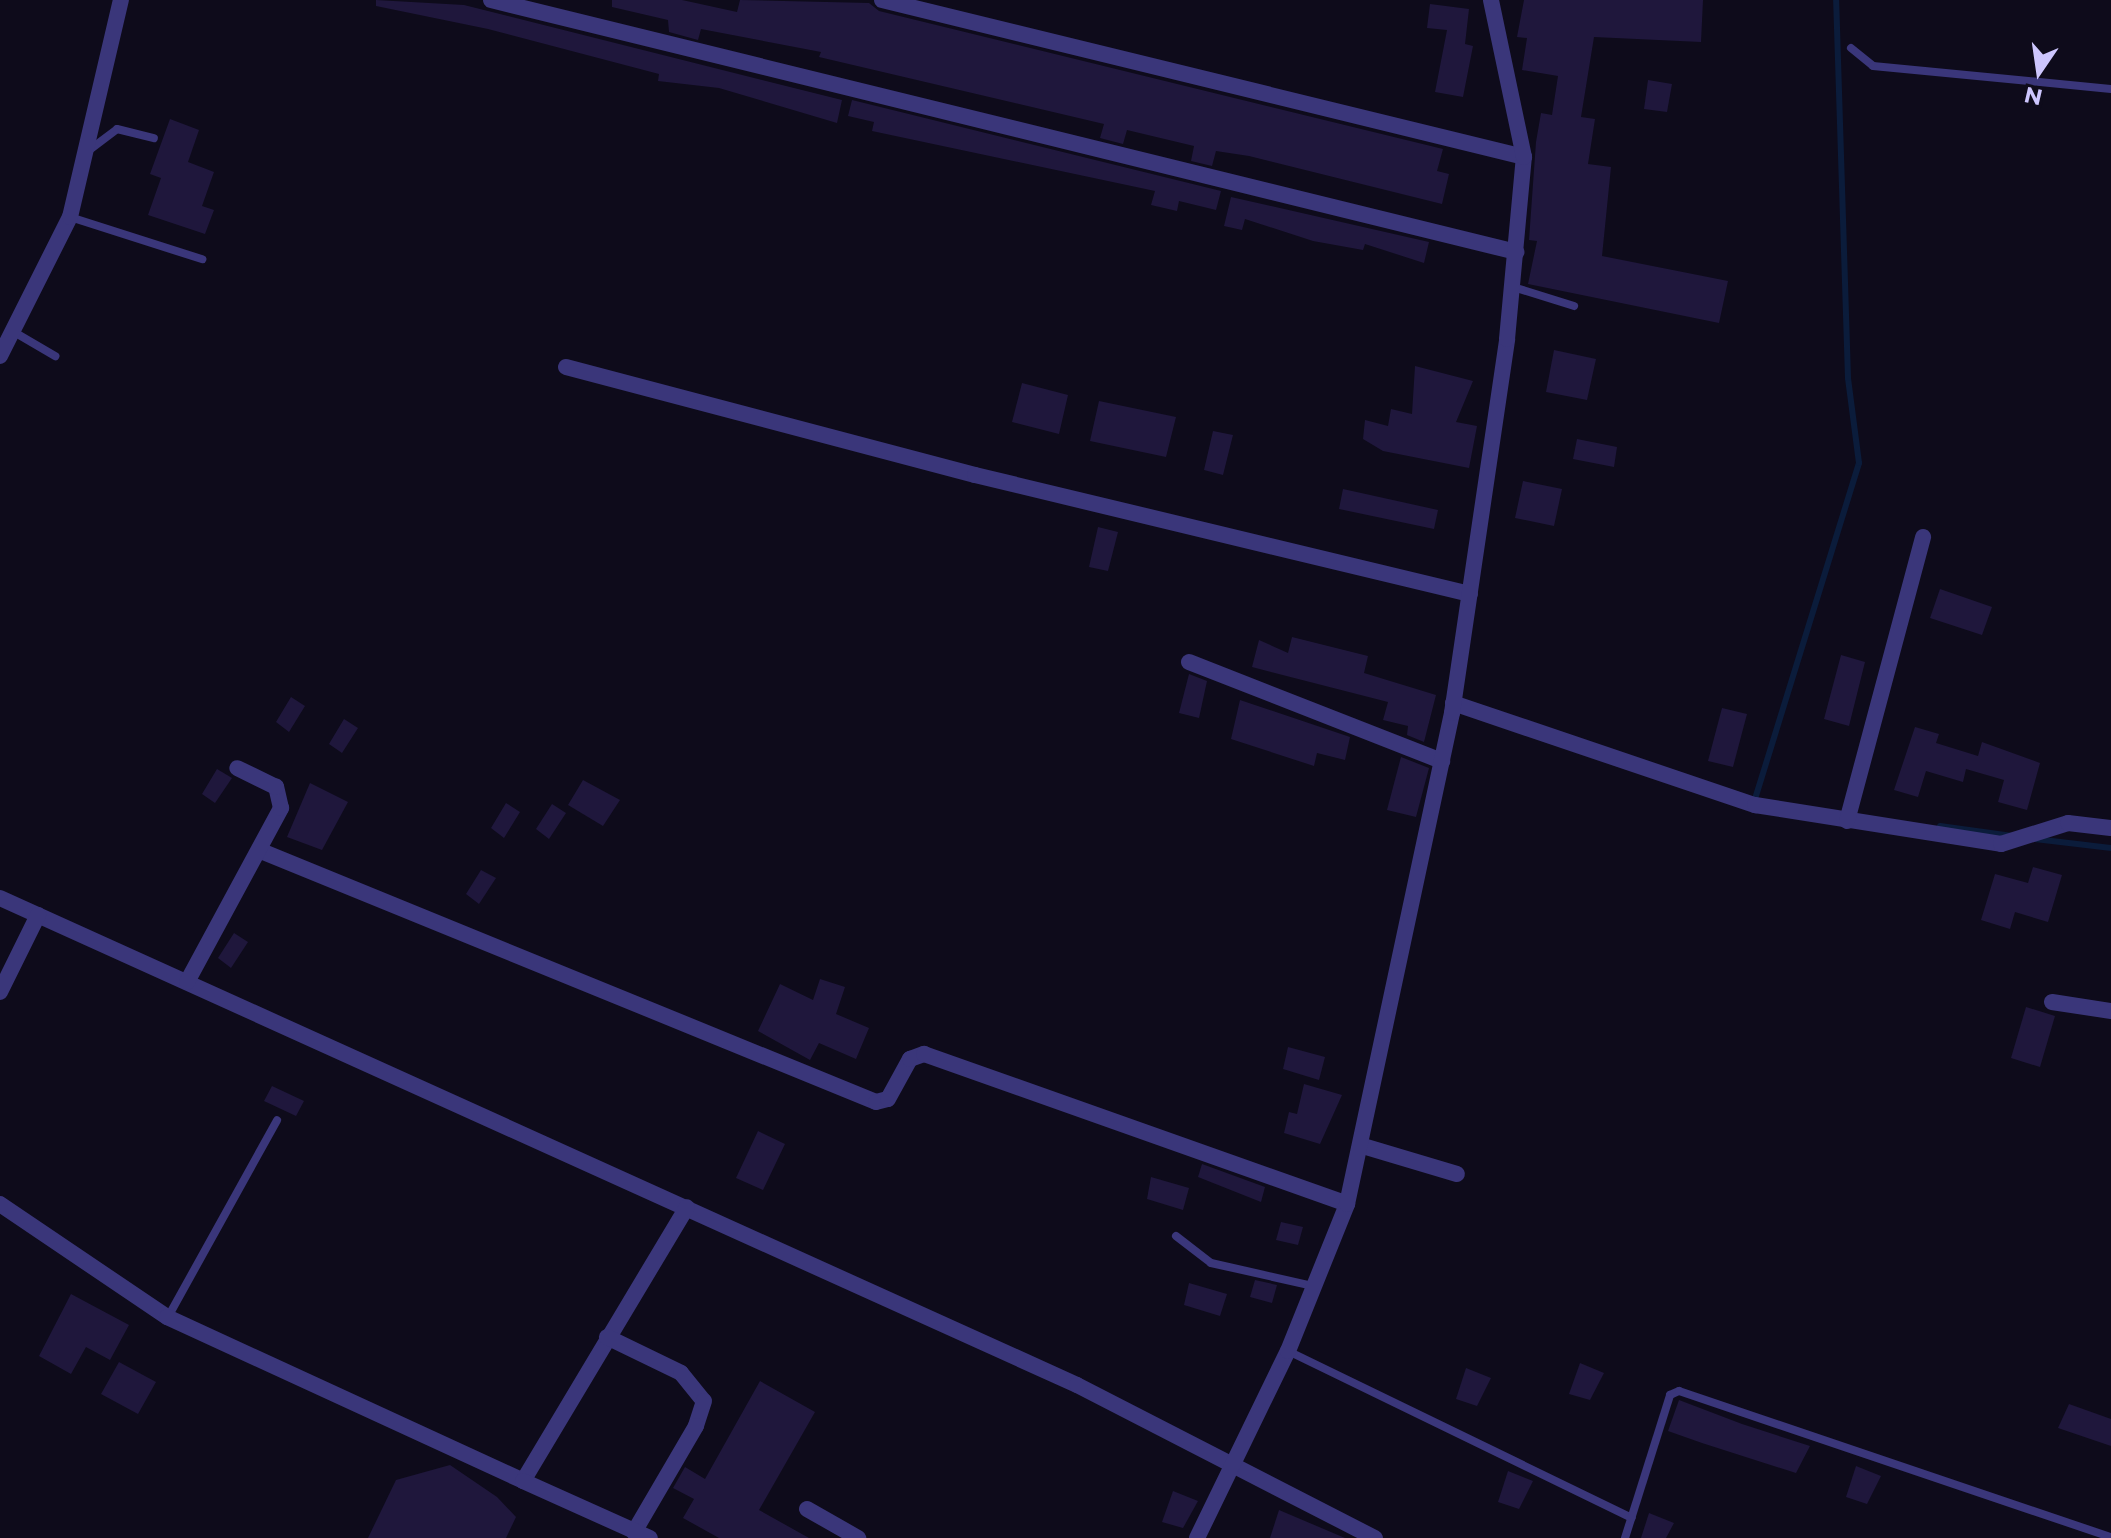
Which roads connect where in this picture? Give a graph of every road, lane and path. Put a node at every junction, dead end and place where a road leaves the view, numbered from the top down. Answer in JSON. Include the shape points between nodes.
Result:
{"nodes":[{"id":1,"x":121,"y":0,"type":"edge"},
{"id":2,"x":491,"y":0,"type":"edge"},
{"id":3,"x":882,"y":0,"type":"edge"},
{"id":4,"x":1491,"y":0,"type":"edge"},
{"id":5,"x":1851,"y":48,"type":"dead end"},
{"id":6,"x":2111,"y":89,"type":"edge"},
{"id":7,"x":154,"y":138,"type":"dead end"},
{"id":8,"x":88,"y":152,"type":"junction"},
{"id":9,"x":1524,"y":157,"type":"junction"},
{"id":10,"x":70,"y":217,"type":"junction"},
{"id":11,"x":1516,"y":252,"type":"junction"},
{"id":12,"x":202,"y":259,"type":"dead end"},
{"id":13,"x":1512,"y":287,"type":"junction"},
{"id":14,"x":1574,"y":306,"type":"dead end"},
{"id":15,"x":14,"y":332,"type":"junction"},
{"id":16,"x":0,"y":356,"type":"edge"},
{"id":17,"x":55,"y":356,"type":"dead end"},
{"id":18,"x":566,"y":367,"type":"dead end"},
{"id":19,"x":1923,"y":537,"type":"dead end"},
{"id":20,"x":1470,"y":594,"type":"junction"},
{"id":21,"x":1189,"y":662,"type":"dead end"},
{"id":22,"x":1453,"y":703,"type":"junction"},
{"id":23,"x":1442,"y":761,"type":"junction"},
{"id":24,"x":237,"y":768,"type":"dead end"},
{"id":25,"x":1847,"y":821,"type":"junction"},
{"id":26,"x":2111,"y":828,"type":"edge"},
{"id":27,"x":261,"y":851,"type":"junction"},
{"id":28,"x":0,"y":898,"type":"edge"},
{"id":29,"x":38,"y":915,"type":"junction"},
{"id":30,"x":187,"y":982,"type":"junction"},
{"id":31,"x":0,"y":992,"type":"edge"},
{"id":32,"x":2052,"y":1002,"type":"dead end"},
{"id":33,"x":2111,"y":1011,"type":"edge"},
{"id":34,"x":277,"y":1120,"type":"dead end"},
{"id":35,"x":1363,"y":1146,"type":"junction"},
{"id":36,"x":1457,"y":1174,"type":"dead end"},
{"id":37,"x":0,"y":1204,"type":"edge"},
{"id":38,"x":1347,"y":1204,"type":"junction"},
{"id":39,"x":687,"y":1207,"type":"junction"},
{"id":40,"x":1176,"y":1236,"type":"dead end"},
{"id":41,"x":1314,"y":1286,"type":"junction"},
{"id":42,"x":167,"y":1317,"type":"junction"},
{"id":43,"x":607,"y":1337,"type":"junction"},
{"id":44,"x":1288,"y":1351,"type":"junction"},
{"id":45,"x":1236,"y":1461,"type":"junction"},
{"id":46,"x":523,"y":1481,"type":"junction"},
{"id":47,"x":807,"y":1509,"type":"dead end"},
{"id":48,"x":1632,"y":1518,"type":"junction"},
{"id":49,"x":642,"y":1535,"type":"edge"},
{"id":50,"x":2111,"y":1537,"type":"edge"},
{"id":51,"x":858,"y":1538,"type":"edge"},
{"id":52,"x":1197,"y":1538,"type":"edge"},
{"id":53,"x":1375,"y":1538,"type":"edge"},
{"id":54,"x":1625,"y":1538,"type":"edge"}],
"edges":[{"from":1,"to":8,"type":"street"},
{"from":2,"to":11,"type":"street"},
{"from":3,"to":9,"type":"street"},
{"from":4,"to":9,"type":"street"},
{"from":5,"to":6,"type":"lane","via":[[1873,66]]},
{"from":7,"to":8,"type":"lane","via":[[117,129]]},
{"from":8,"to":10,"type":"street"},
{"from":9,"to":11,"type":"street"},
{"from":10,"to":12,"type":"lane"},
{"from":10,"to":15,"type":"street"},
{"from":11,"to":13,"type":"street"},
{"from":13,"to":14,"type":"lane"},
{"from":13,"to":20,"type":"street"},
{"from":15,"to":16,"type":"street"},
{"from":15,"to":17,"type":"lane"},
{"from":18,"to":20,"type":"street","via":[[959,471]]},
{"from":19,"to":25,"type":"street"},
{"from":20,"to":22,"type":"street"},
{"from":21,"to":23,"type":"street"},
{"from":22,"to":23,"type":"street"},
{"from":22,"to":25,"type":"street","via":[[1729,797]]},
{"from":23,"to":35,"type":"street"},
{"from":24,"to":27,"type":"street","via":[[280,792],[281,808]]},
{"from":25,"to":26,"type":"street","via":[[2001,844],[2068,823]]},
{"from":27,"to":30,"type":"street"},
{"from":27,"to":38,"type":"street","via":[[876,1102],[888,1099],[913,1055],[931,1056]]},
{"from":28,"to":29,"type":"street"},
{"from":29,"to":30,"type":"street"},
{"from":29,"to":31,"type":"street"},
{"from":30,"to":39,"type":"street"},
{"from":32,"to":33,"type":"street"},
{"from":34,"to":42,"type":"lane"},
{"from":35,"to":36,"type":"street"},
{"from":35,"to":38,"type":"street"},
{"from":37,"to":42,"type":"street"},
{"from":38,"to":41,"type":"street"},
{"from":39,"to":43,"type":"street"},
{"from":39,"to":45,"type":"street"},
{"from":40,"to":41,"type":"lane","via":[[1211,1263]]},
{"from":41,"to":44,"type":"street"},
{"from":42,"to":46,"type":"street"},
{"from":43,"to":46,"type":"street"},
{"from":43,"to":49,"type":"street","via":[[681,1373],[704,1401]]},
{"from":44,"to":45,"type":"street"},
{"from":44,"to":48,"type":"lane"},
{"from":45,"to":52,"type":"street"},
{"from":45,"to":53,"type":"street"},
{"from":46,"to":49,"type":"street"},
{"from":47,"to":51,"type":"street"},
{"from":48,"to":50,"type":"lane","via":[[1670,1395],[1679,1391]]},
{"from":48,"to":54,"type":"lane"}]}
